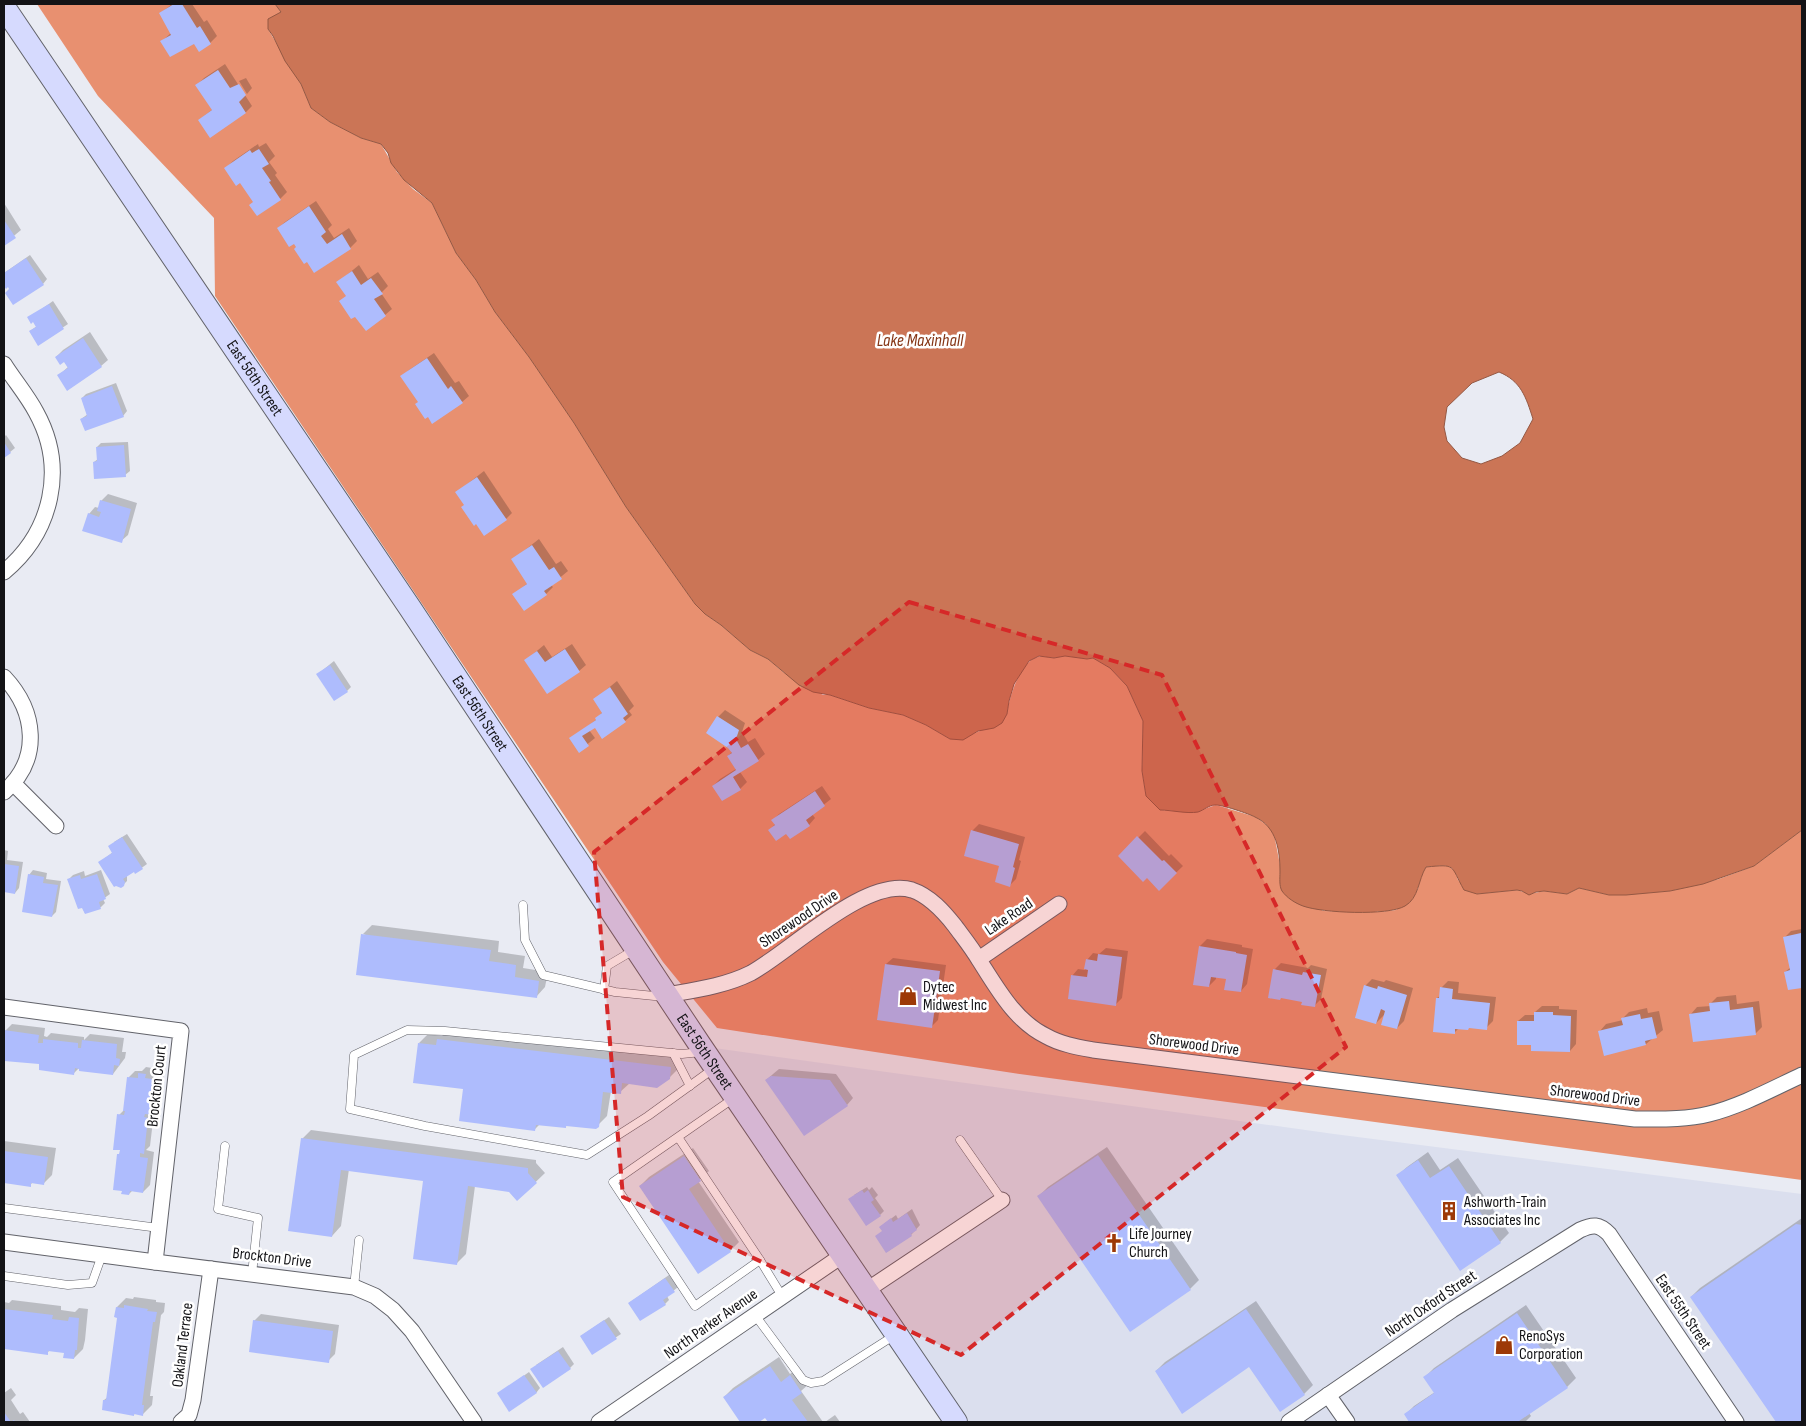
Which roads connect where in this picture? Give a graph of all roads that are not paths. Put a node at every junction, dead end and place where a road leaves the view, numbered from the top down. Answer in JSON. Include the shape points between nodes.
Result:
{"nodes":[{"id":1,"x":4,"y":7,"type":"edge"},
{"id":2,"x":4,"y":364,"type":"edge"},
{"id":3,"x":4,"y":572,"type":"edge"},
{"id":4,"x":4,"y":677,"type":"edge"},
{"id":5,"x":8,"y":787,"type":"edge"},
{"id":6,"x":56,"y":826,"type":"dead end"},
{"id":7,"x":1059,"y":904,"type":"dead end"},
{"id":8,"x":523,"y":905,"type":"dead end"},
{"id":9,"x":636,"y":949,"type":"junction"},
{"id":10,"x":979,"y":959,"type":"junction"},
{"id":11,"x":604,"y":990,"type":"junction"},
{"id":12,"x":667,"y":996,"type":"junction"},
{"id":13,"x":4,"y":1007,"type":"edge"},
{"id":14,"x":673,"y":1054,"type":"junction"},
{"id":15,"x":710,"y":1060,"type":"junction"},
{"id":16,"x":1802,"y":1075,"type":"edge"},
{"id":17,"x":690,"y":1086,"type":"junction"},
{"id":18,"x":735,"y":1097,"type":"junction"},
{"id":19,"x":678,"y":1138,"type":"junction"},
{"id":20,"x":960,"y":1140,"type":"dead end"},
{"id":21,"x":225,"y":1146,"type":"dead end"},
{"id":22,"x":1002,"y":1200,"type":"joint"},
{"id":23,"x":4,"y":1208,"type":"edge"},
{"id":24,"x":1598,"y":1225,"type":"joint"},
{"id":25,"x":159,"y":1228,"type":"junction"},
{"id":26,"x":359,"y":1240,"type":"dead end"},
{"id":27,"x":4,"y":1242,"type":"edge"},
{"id":28,"x":102,"y":1255,"type":"junction"},
{"id":29,"x":843,"y":1255,"type":"junction"},
{"id":30,"x":760,"y":1260,"type":"junction"},
{"id":31,"x":155,"y":1262,"type":"junction"},
{"id":32,"x":211,"y":1269,"type":"junction"},
{"id":33,"x":252,"y":1274,"type":"junction"},
{"id":34,"x":4,"y":1276,"type":"edge"},
{"id":35,"x":354,"y":1287,"type":"junction"},
{"id":36,"x":867,"y":1290,"type":"junction"},
{"id":37,"x":782,"y":1296,"type":"junction"},
{"id":38,"x":755,"y":1315,"type":"junction"},
{"id":39,"x":896,"y":1334,"type":"junction"},
{"id":40,"x":1328,"y":1395,"type":"junction"},
{"id":41,"x":181,"y":1422,"type":"edge"},
{"id":42,"x":474,"y":1422,"type":"edge"},
{"id":43,"x":599,"y":1422,"type":"edge"},
{"id":44,"x":956,"y":1422,"type":"edge"},
{"id":45,"x":1289,"y":1422,"type":"edge"},
{"id":46,"x":1347,"y":1422,"type":"edge"},
{"id":47,"x":1736,"y":1422,"type":"edge"}],
"edges":[{"from":1,"to":9,"type":"street","name":"East 56th Street"},
{"from":2,"to":3,"type":"street","via":[[36,412],[46,434],[52,471],[48,508],[39,530],[26,550]]},
{"from":4,"to":5,"type":"street","via":[[21,698],[30,726],[27,757]]},
{"from":5,"to":6,"type":"street"},
{"from":7,"to":10,"type":"street","name":"Lake Road"},
{"from":8,"to":11,"type":"lane","via":[[525,940],[542,975]]},
{"from":9,"to":11,"type":"lane","via":[[606,966]]},
{"from":9,"to":12,"type":"street","name":"East 56th Street"},
{"from":10,"to":12,"type":"street","name":"Shorewood Drive","via":[[949,918],[932,901],[912,890],[891,888],[868,894],[758,969],[738,979]]},
{"from":10,"to":16,"type":"street","name":"Shorewood Drive","via":[[1008,1003],[1034,1029],[1058,1041],[1093,1050],[1635,1120],[1668,1120],[1709,1114]]},
{"from":11,"to":12,"type":"lane"},
{"from":12,"to":15,"type":"street","name":"East 56th Street"},
{"from":13,"to":25,"type":"street","name":"Brockton Court","via":[[181,1031]]},
{"from":14,"to":15,"type":"lane"},
{"from":14,"to":17,"type":"lane"},
{"from":14,"to":17,"type":"lane","via":[[407,1030],[354,1055],[350,1109],[587,1155]]},
{"from":15,"to":17,"type":"lane"},
{"from":15,"to":18,"type":"street","name":"East 56th Street"},
{"from":18,"to":19,"type":"lane"},
{"from":18,"to":29,"type":"street","name":"East 56th Street"},
{"from":19,"to":30,"type":"lane"},
{"from":19,"to":30,"type":"lane","via":[[613,1182],[695,1306]]},
{"from":20,"to":22,"type":"lane"},
{"from":21,"to":33,"type":"lane","via":[[218,1209],[258,1218]]},
{"from":22,"to":36,"type":"street"},
{"from":23,"to":25,"type":"lane"},
{"from":24,"to":40,"type":"street","name":"North Oxford Street","via":[[1580,1230],[1452,1310]]},
{"from":24,"to":47,"type":"street","name":"East 55th Street","via":[[1609,1234]]},
{"from":25,"to":31,"type":"street","name":"Brockton Court"},
{"from":26,"to":35,"type":"lane"},
{"from":27,"to":28,"type":"street","name":"Brockton Drive"},
{"from":28,"to":31,"type":"street","name":"Brockton Drive"},
{"from":28,"to":34,"type":"lane","via":[[92,1283],[68,1285]]},
{"from":29,"to":36,"type":"street","name":"East 56th Street"},
{"from":29,"to":37,"type":"street","name":"North Parker Avenue"},
{"from":30,"to":37,"type":"lane"},
{"from":31,"to":32,"type":"street","name":"Brockton Drive"},
{"from":32,"to":33,"type":"street","name":"Brockton Drive"},
{"from":32,"to":41,"type":"street","name":"Oakland Terrace","via":[[194,1400]]},
{"from":33,"to":35,"type":"street","name":"Brockton Drive"},
{"from":35,"to":42,"type":"street","name":"Brockton Drive","via":[[375,1296],[412,1331]]},
{"from":36,"to":39,"type":"street","name":"East 56th Street"},
{"from":37,"to":38,"type":"street","name":"North Parker Avenue"},
{"from":38,"to":39,"type":"lane","via":[[803,1380],[811,1383],[823,1381]]},
{"from":38,"to":43,"type":"street","name":"North Parker Avenue"},
{"from":39,"to":44,"type":"street","name":"East 56th Street"},
{"from":40,"to":45,"type":"street","name":"North Oxford Street"},
{"from":40,"to":46,"type":"street"}]}
